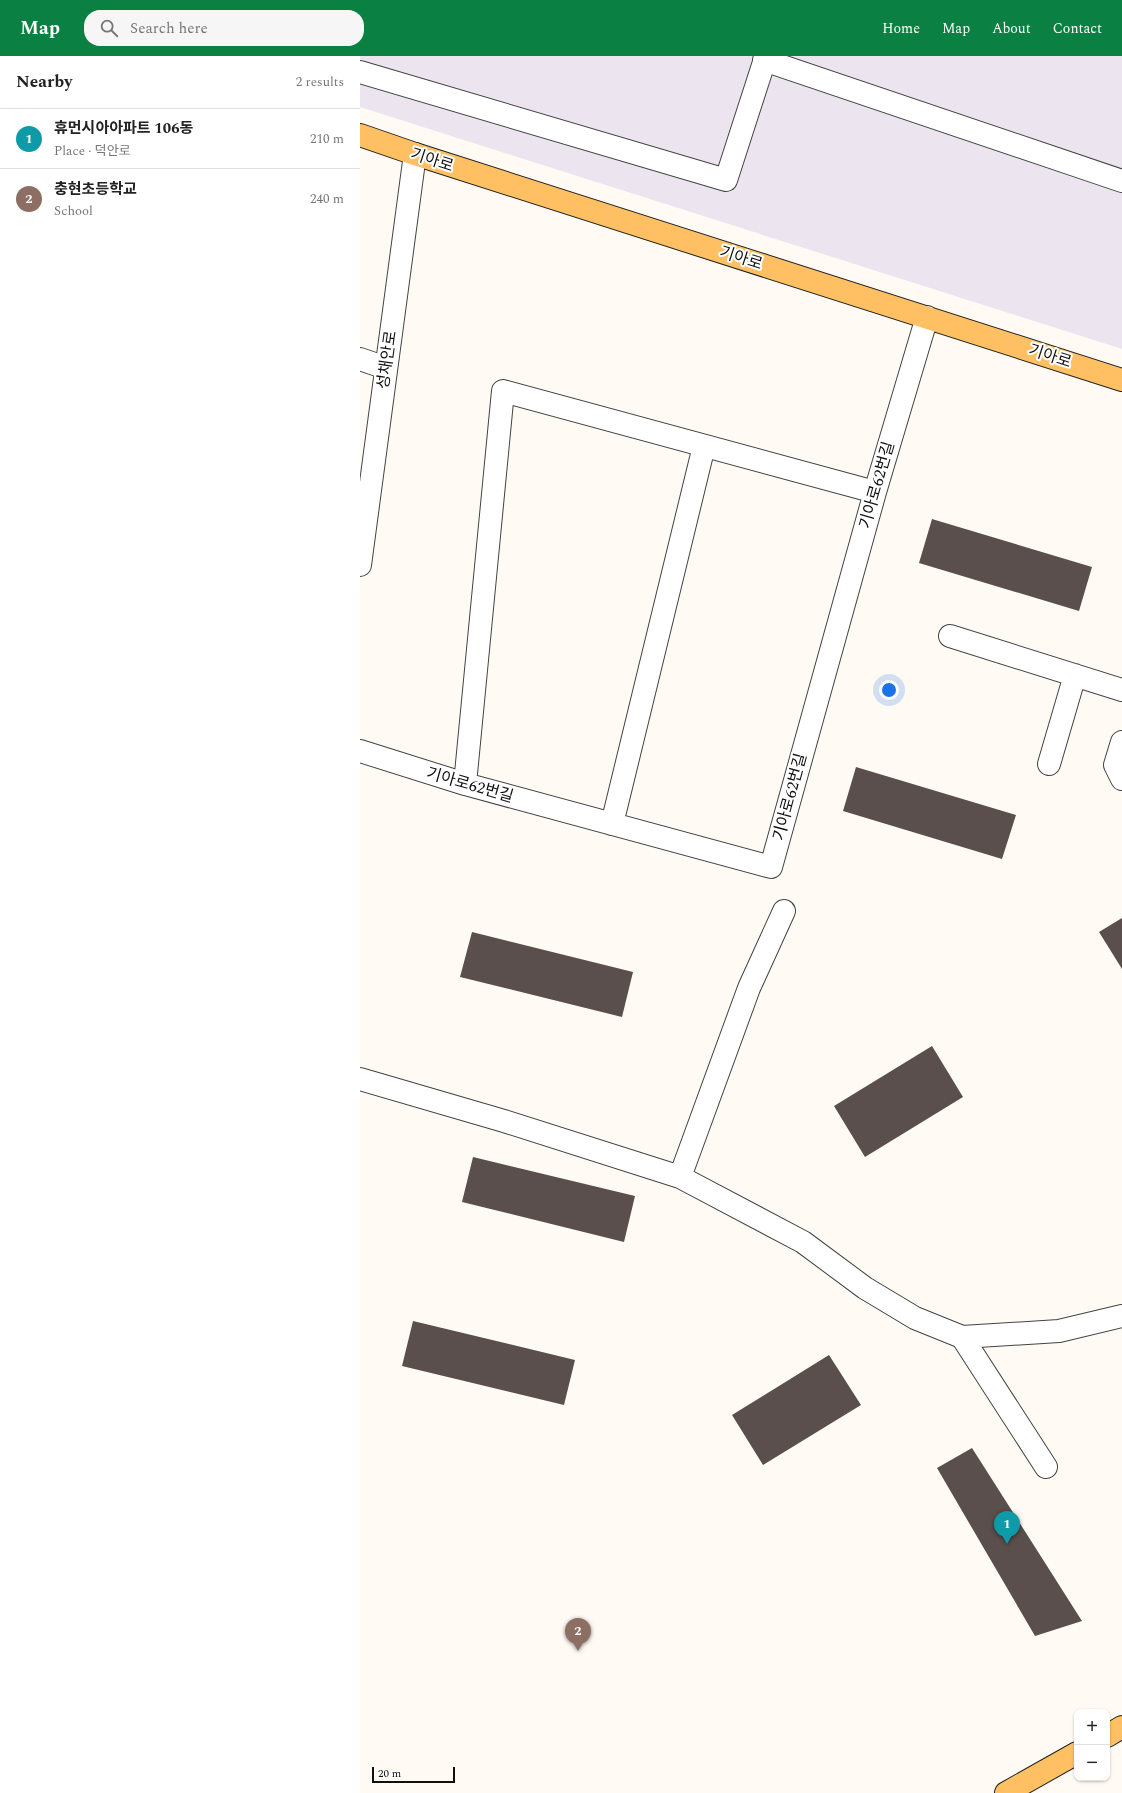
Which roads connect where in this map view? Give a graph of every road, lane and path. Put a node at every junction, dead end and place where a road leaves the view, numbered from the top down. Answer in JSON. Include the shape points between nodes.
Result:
{"nodes":[{"id":1,"x":765,"y":58,"type":"edge"},
{"id":2,"x":360,"y":72,"type":"edge"},
{"id":3,"x":360,"y":135,"type":"edge"},
{"id":4,"x":415,"y":154,"type":"junction"},
{"id":5,"x":1122,"y":181,"type":"edge"},
{"id":6,"x":927,"y":317,"type":"junction"},
{"id":7,"x":360,"y":359,"type":"edge"},
{"id":8,"x":386,"y":368,"type":"junction"},
{"id":9,"x":1122,"y":380,"type":"edge"},
{"id":10,"x":704,"y":446,"type":"junction"},
{"id":11,"x":875,"y":492,"type":"junction"},
{"id":12,"x":360,"y":565,"type":"edge"},
{"id":13,"x":950,"y":636,"type":"dead end"},
{"id":14,"x":1075,"y":674,"type":"junction"},
{"id":15,"x":1122,"y":690,"type":"edge"},
{"id":16,"x":1122,"y":742,"type":"edge"},
{"id":17,"x":360,"y":751,"type":"edge"},
{"id":18,"x":1049,"y":764,"type":"dead end"},
{"id":19,"x":1122,"y":779,"type":"edge"},
{"id":20,"x":465,"y":784,"type":"junction"},
{"id":21,"x":612,"y":824,"type":"junction"},
{"id":22,"x":784,"y":911,"type":"dead end"},
{"id":23,"x":360,"y":1079,"type":"edge"},
{"id":24,"x":680,"y":1176,"type":"junction"},
{"id":25,"x":1122,"y":1316,"type":"edge"},
{"id":26,"x":962,"y":1337,"type":"junction"},
{"id":27,"x":1046,"y":1467,"type":"dead end"},
{"id":28,"x":1122,"y":1727,"type":"edge"},
{"id":29,"x":1110,"y":1734,"type":"edge"},
{"id":30,"x":1074,"y":1755,"type":"edge"},
{"id":31,"x":1006,"y":1793,"type":"edge"}],
"edges":[{"from":1,"to":2,"type":"street","via":[[726,180]]},
{"from":1,"to":5,"type":"street"},
{"from":3,"to":4,"type":"main road","name":"기아로"},
{"from":4,"to":6,"type":"main road","name":"기아로"},
{"from":4,"to":8,"type":"street","name":"성채안로"},
{"from":6,"to":9,"type":"main road","name":"기아로"},
{"from":6,"to":11,"type":"street","name":"기아로62번길"},
{"from":7,"to":8,"type":"street"},
{"from":8,"to":12,"type":"street","name":"성채안로"},
{"from":10,"to":11,"type":"street"},
{"from":10,"to":20,"type":"street","via":[[503,391]]},
{"from":10,"to":21,"type":"street"},
{"from":11,"to":21,"type":"street","name":"기아로62번길","via":[[771,867]]},
{"from":13,"to":14,"type":"street"},
{"from":14,"to":15,"type":"street"},
{"from":14,"to":18,"type":"street"},
{"from":16,"to":19,"type":"street","via":[[1115,765]]},
{"from":17,"to":20,"type":"street","name":"기아로62번길"},
{"from":20,"to":21,"type":"street","name":"기아로62번길"},
{"from":22,"to":24,"type":"street","via":[[749,988]]},
{"from":23,"to":24,"type":"street"},
{"from":24,"to":26,"type":"street","via":[[803,1242],[865,1288],[915,1318]]},
{"from":25,"to":26,"type":"street","via":[[1059,1331]]},
{"from":26,"to":27,"type":"street"},
{"from":28,"to":29,"type":"main road"},
{"from":30,"to":31,"type":"main road"}]}
